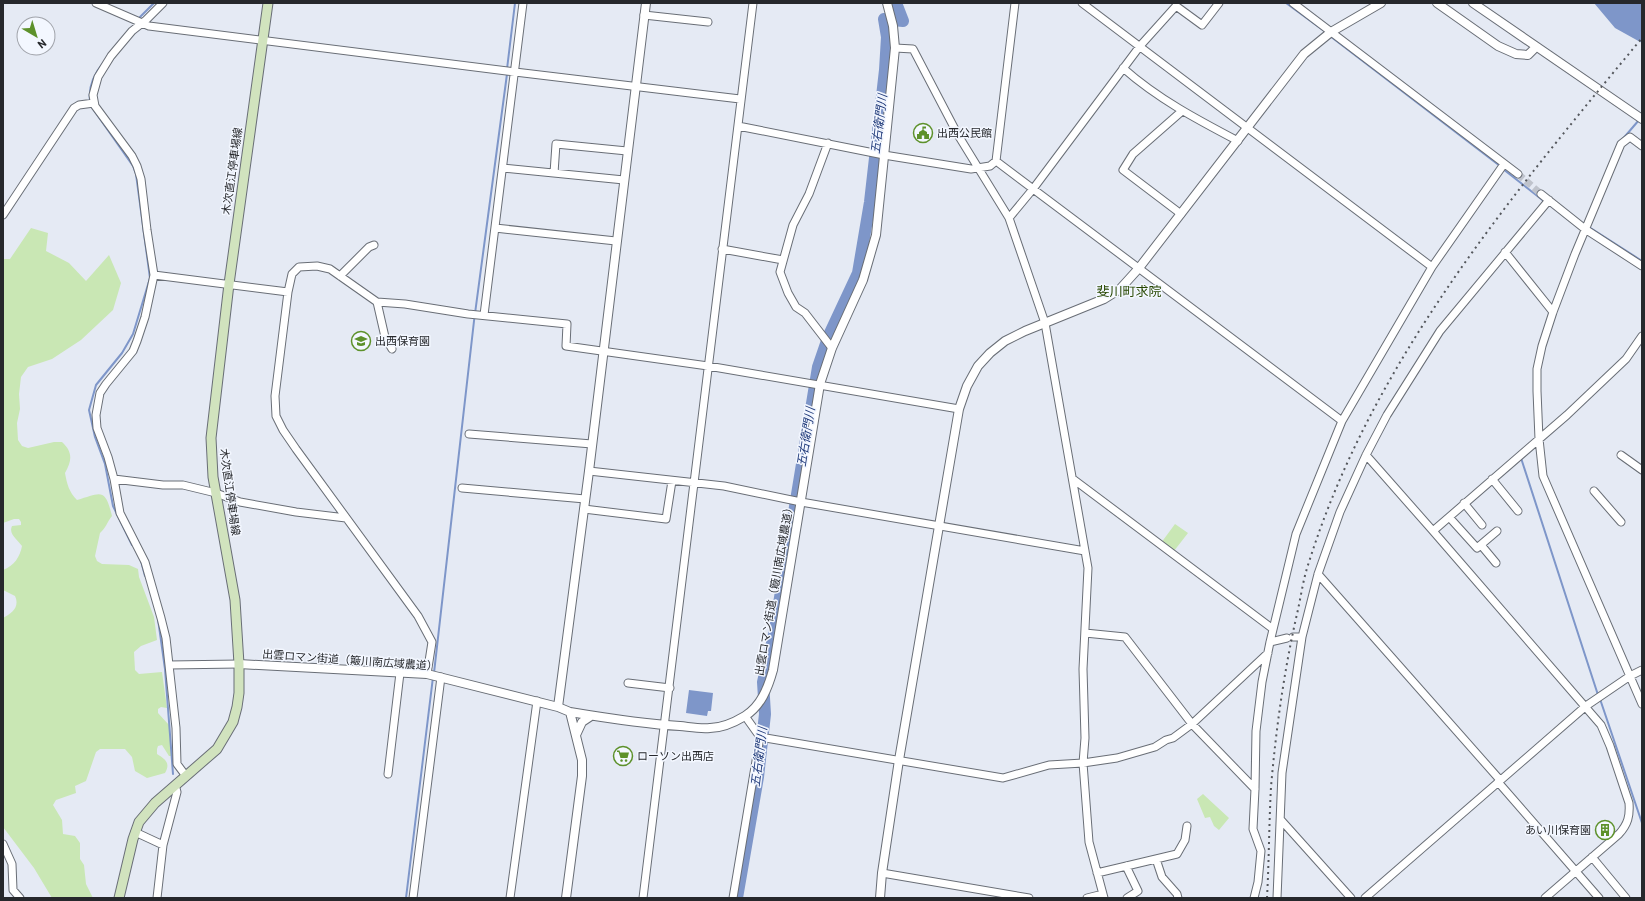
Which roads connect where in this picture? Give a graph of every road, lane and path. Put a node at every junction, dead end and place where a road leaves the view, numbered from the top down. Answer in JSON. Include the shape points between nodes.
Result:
{"nodes":[{"id":1,"x":96,"y":3,"type":"edge"},
{"id":2,"x":163,"y":3,"type":"edge"},
{"id":3,"x":268,"y":3,"type":"edge"},
{"id":4,"x":523,"y":3,"type":"edge"},
{"id":5,"x":646,"y":3,"type":"edge"},
{"id":6,"x":753,"y":3,"type":"edge"},
{"id":7,"x":886,"y":3,"type":"edge"},
{"id":8,"x":1015,"y":3,"type":"edge"},
{"id":9,"x":1082,"y":3,"type":"edge"},
{"id":10,"x":1219,"y":3,"type":"edge"},
{"id":11,"x":1293,"y":3,"type":"edge"},
{"id":12,"x":1381,"y":3,"type":"edge"},
{"id":13,"x":1437,"y":3,"type":"edge"},
{"id":14,"x":1473,"y":3,"type":"edge"},
{"id":15,"x":644,"y":15,"type":"junction"},
{"id":16,"x":708,"y":22,"type":"dead end"},
{"id":17,"x":142,"y":24,"type":"junction"},
{"id":18,"x":1331,"y":32,"type":"junction"},
{"id":19,"x":263,"y":40,"type":"junction"},
{"id":20,"x":1140,"y":46,"type":"junction"},
{"id":21,"x":1536,"y":47,"type":"junction"},
{"id":22,"x":895,"y":48,"type":"junction"},
{"id":23,"x":1124,"y":68,"type":"junction"},
{"id":24,"x":516,"y":72,"type":"junction"},
{"id":25,"x":635,"y":86,"type":"junction"},
{"id":26,"x":740,"y":99,"type":"junction"},
{"id":27,"x":94,"y":103,"type":"junction"},
{"id":28,"x":1182,"y":111,"type":"junction"},
{"id":29,"x":1642,"y":118,"type":"edge"},
{"id":30,"x":738,"y":126,"type":"junction"},
{"id":31,"x":1248,"y":128,"type":"junction"},
{"id":32,"x":1238,"y":141,"type":"junction"},
{"id":33,"x":828,"y":144,"type":"junction"},
{"id":34,"x":1642,"y":146,"type":"edge"},
{"id":35,"x":627,"y":151,"type":"junction"},
{"id":36,"x":884,"y":155,"type":"junction"},
{"id":37,"x":996,"y":162,"type":"junction"},
{"id":38,"x":1504,"y":164,"type":"junction"},
{"id":39,"x":503,"y":168,"type":"junction"},
{"id":40,"x":980,"y":169,"type":"junction"},
{"id":41,"x":554,"y":173,"type":"junction"},
{"id":42,"x":1518,"y":174,"type":"tunnel mouth"},
{"id":43,"x":624,"y":180,"type":"junction"},
{"id":44,"x":1033,"y":189,"type":"junction"},
{"id":45,"x":1541,"y":194,"type":"tunnel mouth"},
{"id":46,"x":1549,"y":200,"type":"junction"},
{"id":47,"x":1180,"y":214,"type":"junction"},
{"id":48,"x":3,"y":215,"type":"edge"},
{"id":49,"x":1010,"y":218,"type":"junction"},
{"id":50,"x":495,"y":228,"type":"junction"},
{"id":51,"x":1585,"y":230,"type":"junction"},
{"id":52,"x":616,"y":241,"type":"junction"},
{"id":53,"x":374,"y":245,"type":"dead end"},
{"id":54,"x":722,"y":249,"type":"junction"},
{"id":55,"x":1505,"y":252,"type":"junction"},
{"id":56,"x":783,"y":260,"type":"junction"},
{"id":57,"x":1432,"y":266,"type":"junction"},
{"id":58,"x":1642,"y":266,"type":"edge"},
{"id":59,"x":1139,"y":268,"type":"junction"},
{"id":60,"x":154,"y":275,"type":"junction"},
{"id":61,"x":340,"y":276,"type":"junction"},
{"id":62,"x":229,"y":284,"type":"junction"},
{"id":63,"x":288,"y":292,"type":"junction"},
{"id":64,"x":377,"y":302,"type":"junction"},
{"id":65,"x":1553,"y":312,"type":"junction"},
{"id":66,"x":484,"y":315,"type":"junction"},
{"id":67,"x":1045,"y":323,"type":"junction"},
{"id":68,"x":1642,"y":336,"type":"edge"},
{"id":69,"x":832,"y":348,"type":"junction"},
{"id":70,"x":392,"y":349,"type":"dead end"},
{"id":71,"x":603,"y":351,"type":"junction"},
{"id":72,"x":708,"y":366,"type":"junction"},
{"id":73,"x":820,"y":384,"type":"junction"},
{"id":74,"x":960,"y":408,"type":"junction"},
{"id":75,"x":1342,"y":421,"type":"junction"},
{"id":76,"x":469,"y":434,"type":"dead end"},
{"id":77,"x":1539,"y":439,"type":"junction"},
{"id":78,"x":592,"y":444,"type":"junction"},
{"id":79,"x":1366,"y":455,"type":"junction"},
{"id":80,"x":1621,"y":455,"type":"dead end"},
{"id":81,"x":1642,"y":470,"type":"edge"},
{"id":82,"x":589,"y":471,"type":"junction"},
{"id":83,"x":114,"y":479,"type":"junction"},
{"id":84,"x":1073,"y":479,"type":"junction"},
{"id":85,"x":1492,"y":479,"type":"junction"},
{"id":86,"x":672,"y":480,"type":"junction"},
{"id":87,"x":693,"y":483,"type":"junction"},
{"id":88,"x":462,"y":488,"type":"dead end"},
{"id":89,"x":1594,"y":491,"type":"dead end"},
{"id":90,"x":216,"y":493,"type":"junction"},
{"id":91,"x":585,"y":499,"type":"junction"},
{"id":92,"x":801,"y":502,"type":"junction"},
{"id":93,"x":1464,"y":504,"type":"junction"},
{"id":94,"x":584,"y":509,"type":"junction"},
{"id":95,"x":1518,"y":511,"type":"dead end"},
{"id":96,"x":1449,"y":517,"type":"junction"},
{"id":97,"x":346,"y":518,"type":"junction"},
{"id":98,"x":1621,"y":522,"type":"dead end"},
{"id":99,"x":1482,"y":524,"type":"dead end"},
{"id":100,"x":939,"y":526,"type":"junction"},
{"id":101,"x":1433,"y":531,"type":"junction"},
{"id":102,"x":1497,"y":531,"type":"dead end"},
{"id":103,"x":1480,"y":545,"type":"junction"},
{"id":104,"x":1085,"y":551,"type":"junction"},
{"id":105,"x":1496,"y":563,"type":"dead end"},
{"id":106,"x":1318,"y":574,"type":"junction"},
{"id":107,"x":1273,"y":629,"type":"junction"},
{"id":108,"x":1085,"y":633,"type":"junction"},
{"id":109,"x":1302,"y":637,"type":"junction"},
{"id":110,"x":1270,"y":642,"type":"junction"},
{"id":111,"x":1268,"y":653,"type":"junction"},
{"id":112,"x":239,"y":664,"type":"junction"},
{"id":113,"x":169,"y":665,"type":"junction"},
{"id":114,"x":1642,"y":670,"type":"edge"},
{"id":115,"x":400,"y":673,"type":"junction"},
{"id":116,"x":427,"y":674,"type":"junction"},
{"id":117,"x":1630,"y":676,"type":"junction"},
{"id":118,"x":441,"y":677,"type":"junction"},
{"id":119,"x":628,"y":683,"type":"dead end"},
{"id":120,"x":670,"y":688,"type":"junction"},
{"id":121,"x":537,"y":701,"type":"junction"},
{"id":122,"x":1642,"y":704,"type":"edge"},
{"id":123,"x":1586,"y":706,"type":"junction"},
{"id":124,"x":558,"y":707,"type":"junction"},
{"id":125,"x":570,"y":712,"type":"junction"},
{"id":126,"x":591,"y":716,"type":"junction"},
{"id":127,"x":745,"y":716,"type":"junction"},
{"id":128,"x":1192,"y":724,"type":"junction"},
{"id":129,"x":666,"y":725,"type":"junction"},
{"id":130,"x":576,"y":735,"type":"junction"},
{"id":131,"x":760,"y":737,"type":"junction"},
{"id":132,"x":899,"y":760,"type":"junction"},
{"id":133,"x":1083,"y":763,"type":"junction"},
{"id":134,"x":388,"y":774,"type":"dead end"},
{"id":135,"x":186,"y":776,"type":"junction"},
{"id":136,"x":1499,"y":781,"type":"junction"},
{"id":137,"x":175,"y":785,"type":"junction"},
{"id":138,"x":1255,"y":789,"type":"junction"},
{"id":139,"x":1281,"y":820,"type":"junction"},
{"id":140,"x":1187,"y":826,"type":"dead end"},
{"id":141,"x":135,"y":832,"type":"junction"},
{"id":142,"x":3,"y":844,"type":"edge"},
{"id":143,"x":163,"y":845,"type":"junction"},
{"id":144,"x":1592,"y":857,"type":"junction"},
{"id":145,"x":1156,"y":859,"type":"junction"},
{"id":146,"x":1126,"y":866,"type":"junction"},
{"id":147,"x":1575,"y":871,"type":"junction"},
{"id":148,"x":882,"y":873,"type":"junction"},
{"id":149,"x":1097,"y":873,"type":"junction"},
{"id":150,"x":1103,"y":896,"type":"edge"},
{"id":151,"x":20,"y":898,"type":"edge"},
{"id":152,"x":119,"y":898,"type":"edge"},
{"id":153,"x":157,"y":898,"type":"edge"},
{"id":154,"x":413,"y":898,"type":"edge"},
{"id":155,"x":510,"y":898,"type":"edge"},
{"id":156,"x":566,"y":898,"type":"edge"},
{"id":157,"x":643,"y":898,"type":"edge"},
{"id":158,"x":733,"y":898,"type":"edge"},
{"id":159,"x":880,"y":898,"type":"edge"},
{"id":160,"x":1029,"y":898,"type":"edge"},
{"id":161,"x":1087,"y":898,"type":"edge"},
{"id":162,"x":1128,"y":898,"type":"edge"},
{"id":163,"x":1178,"y":898,"type":"edge"},
{"id":164,"x":1254,"y":898,"type":"edge"},
{"id":165,"x":1278,"y":898,"type":"edge"},
{"id":166,"x":1351,"y":898,"type":"edge"},
{"id":167,"x":1365,"y":898,"type":"edge"},
{"id":168,"x":1545,"y":898,"type":"edge"},
{"id":169,"x":1599,"y":898,"type":"edge"},
{"id":170,"x":1626,"y":898,"type":"edge"}],
"edges":[{"from":1,"to":17,"type":"street"},
{"from":2,"to":17,"type":"street"},
{"from":3,"to":19,"type":"main road","name":"木次直江停車場線"},
{"from":4,"to":24,"type":"street"},
{"from":5,"to":15,"type":"street"},
{"from":6,"to":26,"type":"street"},
{"from":7,"to":22,"type":"street","name":"出雲ロマン街道（簸川南広域農道）","via":[[893,26]]},
{"from":8,"to":37,"type":"street"},
{"from":9,"to":20,"type":"street"},
{"from":10,"to":20,"type":"street","via":[[1202,25],[1176,6]]},
{"from":11,"to":18,"type":"street"},
{"from":12,"to":18,"type":"street"},
{"from":13,"to":21,"type":"street","via":[[1498,46],[1516,54],[1528,55]]},
{"from":14,"to":21,"type":"street"},
{"from":15,"to":16,"type":"street"},
{"from":15,"to":25,"type":"street"},
{"from":17,"to":19,"type":"street"},
{"from":17,"to":27,"type":"street","via":[[132,31],[103,68],[96,82]]},
{"from":18,"to":31,"type":"street","via":[[1304,54]]},
{"from":18,"to":38,"type":"street"},
{"from":19,"to":24,"type":"street"},
{"from":19,"to":62,"type":"main road","name":"木次直江停車場線"},
{"from":20,"to":23,"type":"street"},
{"from":20,"to":31,"type":"street"},
{"from":21,"to":29,"type":"street"},
{"from":22,"to":36,"type":"street","name":"出雲ロマン街道（簸川南広域農道）"},
{"from":22,"to":40,"type":"street","via":[[913,49],[958,135]]},
{"from":23,"to":28,"type":"street"},
{"from":23,"to":44,"type":"street"},
{"from":24,"to":25,"type":"street"},
{"from":24,"to":39,"type":"street"},
{"from":25,"to":26,"type":"street"},
{"from":25,"to":35,"type":"street"},
{"from":26,"to":30,"type":"street"},
{"from":27,"to":48,"type":"street","via":[[74,108]]},
{"from":27,"to":60,"type":"street","via":[[137,166]]},
{"from":28,"to":32,"type":"street"},
{"from":28,"to":47,"type":"street","via":[[1134,154],[1123,170]]},
{"from":30,"to":33,"type":"street"},
{"from":30,"to":54,"type":"street"},
{"from":31,"to":32,"type":"street"},
{"from":31,"to":57,"type":"street"},
{"from":32,"to":47,"type":"street"},
{"from":33,"to":36,"type":"street"},
{"from":33,"to":56,"type":"street","via":[[809,194],[793,225]]},
{"from":34,"to":51,"type":"street","via":[[1630,137],[1621,144]]},
{"from":35,"to":41,"type":"street","via":[[556,144]]},
{"from":35,"to":43,"type":"street"},
{"from":36,"to":40,"type":"street"},
{"from":36,"to":69,"type":"street","name":"出雲ロマン街道（簸川南広域農道）","via":[[876,235],[863,280]]},
{"from":37,"to":40,"type":"street"},
{"from":37,"to":44,"type":"street"},
{"from":38,"to":42,"type":"street"},
{"from":38,"to":57,"type":"street"},
{"from":39,"to":41,"type":"street"},
{"from":39,"to":50,"type":"street"},
{"from":40,"to":49,"type":"street"},
{"from":41,"to":43,"type":"street"},
{"from":43,"to":52,"type":"street"},
{"from":44,"to":49,"type":"street"},
{"from":44,"to":59,"type":"street"},
{"from":45,"to":46,"type":"street"},
{"from":46,"to":51,"type":"street"},
{"from":46,"to":55,"type":"street"},
{"from":47,"to":59,"type":"street"},
{"from":49,"to":67,"type":"street"},
{"from":50,"to":52,"type":"street"},
{"from":50,"to":66,"type":"street"},
{"from":51,"to":58,"type":"street"},
{"from":51,"to":65,"type":"street"},
{"from":52,"to":71,"type":"street"},
{"from":53,"to":61,"type":"street","via":[[368,247]]},
{"from":54,"to":56,"type":"street"},
{"from":54,"to":72,"type":"street"},
{"from":55,"to":65,"type":"street"},
{"from":55,"to":79,"type":"street","via":[[1440,331],[1387,415]]},
{"from":56,"to":69,"type":"street","via":[[780,272],[788,293],[796,307],[805,313]]},
{"from":57,"to":75,"type":"street"},
{"from":59,"to":67,"type":"street","via":[[1120,289],[1104,299]]},
{"from":59,"to":75,"type":"street"},
{"from":60,"to":62,"type":"street"},
{"from":60,"to":83,"type":"street","via":[[145,317],[133,351],[106,384],[97,404],[97,428]]},
{"from":61,"to":63,"type":"street","via":[[330,269],[317,266],[299,267],[292,274]]},
{"from":61,"to":64,"type":"street"},
{"from":62,"to":63,"type":"street"},
{"from":62,"to":90,"type":"main road","name":"木次直江停車場線","via":[[211,438]]},
{"from":63,"to":97,"type":"street","via":[[275,396],[276,416],[296,449]]},
{"from":64,"to":66,"type":"street"},
{"from":64,"to":70,"type":"street","via":[[385,337]]},
{"from":65,"to":77,"type":"street","via":[[1537,369]]},
{"from":66,"to":71,"type":"street","via":[[567,324],[566,346]]},
{"from":67,"to":74,"type":"street","via":[[1005,341],[990,352],[972,376]]},
{"from":67,"to":84,"type":"street"},
{"from":68,"to":77,"type":"street","via":[[1626,359]]},
{"from":69,"to":73,"type":"street","name":"出雲ロマン街道（簸川南広域農道）"},
{"from":71,"to":72,"type":"street"},
{"from":71,"to":78,"type":"street"},
{"from":72,"to":73,"type":"street"},
{"from":72,"to":87,"type":"street"},
{"from":73,"to":74,"type":"street"},
{"from":73,"to":92,"type":"street","name":"出雲ロマン街道（簸川南広域農道）"},
{"from":74,"to":100,"type":"street"},
{"from":75,"to":107,"type":"street","via":[[1296,534]]},
{"from":76,"to":78,"type":"street"},
{"from":77,"to":85,"type":"street"},
{"from":77,"to":117,"type":"street","via":[[1546,484]]},
{"from":78,"to":82,"type":"street"},
{"from":79,"to":101,"type":"street"},
{"from":79,"to":106,"type":"street","via":[[1340,512]]},
{"from":80,"to":81,"type":"street"},
{"from":82,"to":86,"type":"street"},
{"from":82,"to":91,"type":"street"},
{"from":83,"to":90,"type":"street","via":[[183,485]]},
{"from":83,"to":113,"type":"street","via":[[120,513],[145,562],[151,581],[166,638]]},
{"from":84,"to":104,"type":"street"},
{"from":84,"to":107,"type":"street"},
{"from":85,"to":93,"type":"street"},
{"from":85,"to":95,"type":"street"},
{"from":86,"to":87,"type":"street"},
{"from":86,"to":94,"type":"street","via":[[666,519]]},
{"from":87,"to":92,"type":"street","via":[[724,486]]},
{"from":87,"to":120,"type":"street"},
{"from":88,"to":91,"type":"street"},
{"from":89,"to":98,"type":"street"},
{"from":90,"to":97,"type":"street","via":[[240,502]]},
{"from":90,"to":112,"type":"main road","name":"木次直江停車場線","via":[[235,600]]},
{"from":91,"to":94,"type":"street"},
{"from":92,"to":100,"type":"street"},
{"from":92,"to":127,"type":"street","name":"出雲ロマン街道（簸川南広域農道）","via":[[773,670],[762,699]]},
{"from":93,"to":96,"type":"street"},
{"from":93,"to":99,"type":"street"},
{"from":94,"to":124,"type":"street"},
{"from":96,"to":101,"type":"street"},
{"from":96,"to":103,"type":"street","via":[[1477,548]]},
{"from":97,"to":116,"type":"street","via":[[418,616],[432,642]]},
{"from":100,"to":104,"type":"street"},
{"from":100,"to":132,"type":"street"},
{"from":101,"to":123,"type":"street"},
{"from":102,"to":103,"type":"street"},
{"from":103,"to":105,"type":"street"},
{"from":104,"to":108,"type":"street","via":[[1088,568]]},
{"from":106,"to":109,"type":"street"},
{"from":106,"to":136,"type":"street"},
{"from":107,"to":110,"type":"street"},
{"from":108,"to":128,"type":"street","via":[[1125,637]]},
{"from":108,"to":133,"type":"street"},
{"from":109,"to":110,"type":"street"},
{"from":109,"to":139,"type":"street","via":[[1282,772]]},
{"from":110,"to":111,"type":"street"},
{"from":111,"to":128,"type":"street"},
{"from":111,"to":138,"type":"street","via":[[1256,731]]},
{"from":112,"to":113,"type":"street"},
{"from":112,"to":115,"type":"street","name":"出雲ロマン街道（簸川南広域農道）"},
{"from":112,"to":135,"type":"main road","name":"木次直江停車場線","via":[[240,693],[233,722],[217,749]]},
{"from":113,"to":135,"type":"street","via":[[177,764]]},
{"from":114,"to":117,"type":"street"},
{"from":115,"to":116,"type":"street","name":"出雲ロマン街道（簸川南広域農道）"},
{"from":115,"to":134,"type":"street"},
{"from":116,"to":118,"type":"street","name":"出雲ロマン街道（簸川南広域農道）"},
{"from":117,"to":122,"type":"street"},
{"from":117,"to":123,"type":"street"},
{"from":118,"to":121,"type":"street","name":"出雲ロマン街道（簸川南広域農道）"},
{"from":118,"to":154,"type":"street"},
{"from":119,"to":120,"type":"street"},
{"from":120,"to":129,"type":"street"},
{"from":121,"to":124,"type":"street","name":"出雲ロマン街道（簸川南広域農道）"},
{"from":121,"to":155,"type":"street"},
{"from":123,"to":136,"type":"street"},
{"from":123,"to":144,"type":"street","via":[[1601,725],[1629,803],[1627,825]]},
{"from":124,"to":125,"type":"street","name":"出雲ロマン街道（簸川南広域農道）"},
{"from":125,"to":126,"type":"street","name":"出雲ロマン街道（簸川南広域農道）"},
{"from":125,"to":130,"type":"street"},
{"from":126,"to":129,"type":"street","name":"出雲ロマン街道（簸川南広域農道）"},
{"from":126,"to":130,"type":"street","via":[[582,722]]},
{"from":127,"to":129,"type":"street","name":"出雲ロマン街道（簸川南広域農道）","via":[[729,724],[711,728]]},
{"from":127,"to":131,"type":"street"},
{"from":128,"to":133,"type":"street","via":[[1155,747],[1116,758]]},
{"from":128,"to":138,"type":"street"},
{"from":129,"to":157,"type":"street"},
{"from":130,"to":156,"type":"street","via":[[582,760],[582,776]]},
{"from":131,"to":132,"type":"street"},
{"from":131,"to":158,"type":"street"},
{"from":132,"to":133,"type":"street","via":[[1003,778],[1049,764]]},
{"from":132,"to":148,"type":"street"},
{"from":133,"to":149,"type":"street","via":[[1089,842]]},
{"from":135,"to":137,"type":"main road","name":"木次直江停車場線"},
{"from":136,"to":147,"type":"street"},
{"from":136,"to":167,"type":"street"},
{"from":137,"to":141,"type":"main road","name":"木次直江停車場線","via":[[154,803],[139,822]]},
{"from":137,"to":143,"type":"street","via":[[177,792]]},
{"from":138,"to":164,"type":"street","via":[[1253,830],[1260,851]]},
{"from":139,"to":165,"type":"street"},
{"from":139,"to":166,"type":"street"},
{"from":140,"to":145,"type":"street","via":[[1185,840],[1177,854]]},
{"from":141,"to":143,"type":"street"},
{"from":141,"to":152,"type":"main road","name":"木次直江停車場線"},
{"from":142,"to":151,"type":"street","via":[[12,864],[13,890]]},
{"from":143,"to":153,"type":"street"},
{"from":144,"to":147,"type":"street"},
{"from":144,"to":170,"type":"street"},
{"from":145,"to":146,"type":"street"},
{"from":145,"to":163,"type":"street","via":[[1162,877]]},
{"from":146,"to":149,"type":"street"},
{"from":146,"to":162,"type":"street","via":[[1138,891]]},
{"from":147,"to":168,"type":"street"},
{"from":147,"to":169,"type":"street"},
{"from":148,"to":159,"type":"street"},
{"from":148,"to":160,"type":"street"},
{"from":149,"to":150,"type":"street"},
{"from":150,"to":161,"type":"street"}]}
